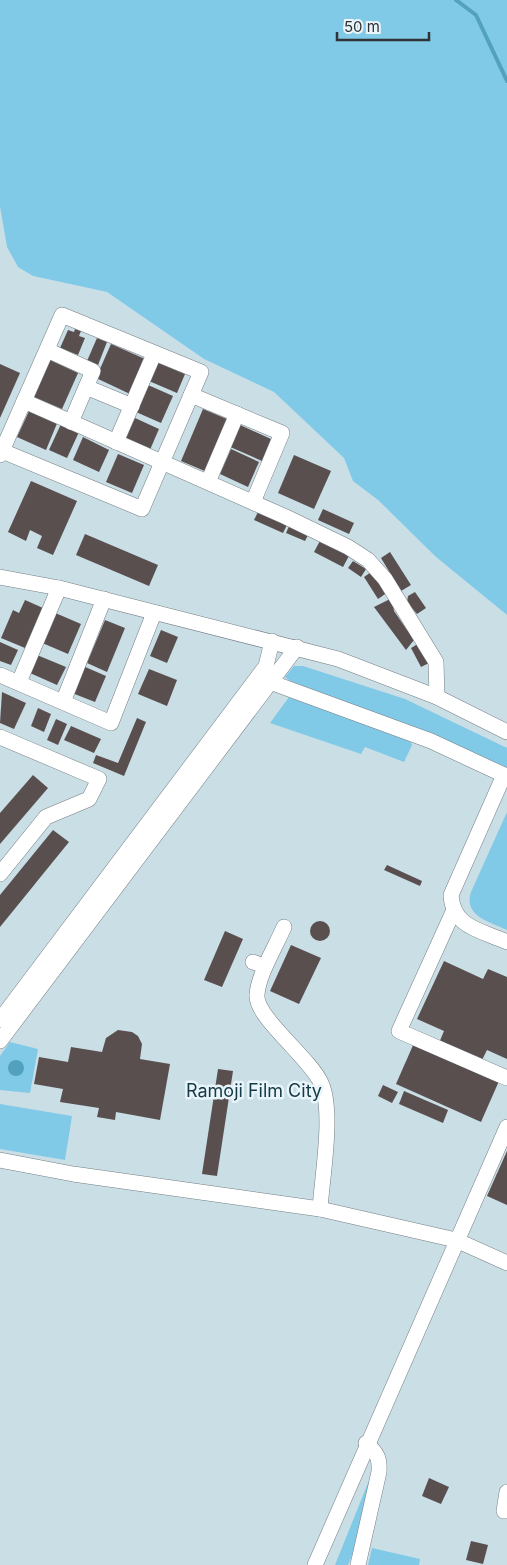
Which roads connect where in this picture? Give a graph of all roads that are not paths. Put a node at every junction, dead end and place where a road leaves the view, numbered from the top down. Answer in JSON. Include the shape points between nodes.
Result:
{"nodes":[{"id":1,"x":47,"y":350,"type":"junction"},
{"id":2,"x":154,"y":354,"type":"junction"},
{"id":3,"x":86,"y":387,"type":"junction"},
{"id":4,"x":191,"y":395,"type":"junction"},
{"id":5,"x":24,"y":402,"type":"junction"},
{"id":6,"x":132,"y":406,"type":"junction"},
{"id":7,"x":237,"y":414,"type":"junction"},
{"id":8,"x":72,"y":422,"type":"junction"},
{"id":9,"x":116,"y":442,"type":"junction"},
{"id":10,"x":1,"y":453,"type":"edge"},
{"id":11,"x":163,"y":462,"type":"junction"},
{"id":12,"x":208,"y":482,"type":"junction"},
{"id":13,"x":253,"y":502,"type":"junction"},
{"id":14,"x":0,"y":577,"type":"edge"},
{"id":15,"x":59,"y":588,"type":"junction"},
{"id":16,"x":104,"y":599,"type":"junction"},
{"id":17,"x":154,"y":613,"type":"junction"},
{"id":18,"x":272,"y":641,"type":"junction"},
{"id":19,"x":297,"y":648,"type":"junction"},
{"id":20,"x":0,"y":675,"type":"edge"},
{"id":21,"x":19,"y":682,"type":"junction"},
{"id":22,"x":270,"y":682,"type":"junction"},
{"id":23,"x":447,"y":697,"type":"junction"},
{"id":24,"x":63,"y":702,"type":"junction"},
{"id":25,"x":507,"y":732,"type":"edge"},
{"id":26,"x":0,"y":737,"type":"edge"},
{"id":27,"x":0,"y":874,"type":"edge"},
{"id":28,"x":453,"y":912,"type":"junction"},
{"id":29,"x":284,"y":927,"type":"dead end"},
{"id":30,"x":507,"y":942,"type":"edge"},
{"id":31,"x":0,"y":1020,"type":"edge"},
{"id":32,"x":0,"y":1041,"type":"edge"},
{"id":33,"x":507,"y":1078,"type":"edge"},
{"id":34,"x":505,"y":1136,"type":"edge"},
{"id":35,"x":0,"y":1160,"type":"edge"},
{"id":36,"x":320,"y":1209,"type":"junction"},
{"id":37,"x":456,"y":1240,"type":"junction"},
{"id":38,"x":507,"y":1263,"type":"edge"},
{"id":39,"x":366,"y":1444,"type":"junction"},
{"id":40,"x":507,"y":1492,"type":"edge"},
{"id":41,"x":507,"y":1511,"type":"edge"},
{"id":42,"x":315,"y":1565,"type":"edge"},
{"id":43,"x":358,"y":1565,"type":"edge"}],
"edges":[{"from":1,"to":2,"type":"lane","via":[[62,315]]},
{"from":1,"to":3,"type":"lane","via":[[93,371]]},
{"from":1,"to":5,"type":"lane"},
{"from":2,"to":4,"type":"lane","via":[[201,372]]},
{"from":2,"to":6,"type":"lane"},
{"from":3,"to":6,"type":"lane"},
{"from":3,"to":8,"type":"lane"},
{"from":4,"to":7,"type":"lane"},
{"from":4,"to":11,"type":"lane"},
{"from":5,"to":8,"type":"lane"},
{"from":5,"to":10,"type":"lane"},
{"from":6,"to":9,"type":"lane"},
{"from":7,"to":12,"type":"lane"},
{"from":7,"to":13,"type":"lane","via":[[282,433]]},
{"from":8,"to":9,"type":"lane"},
{"from":9,"to":11,"type":"lane"},
{"from":10,"to":11,"type":"lane","via":[[142,509]]},
{"from":11,"to":12,"type":"lane"},
{"from":12,"to":13,"type":"lane"},
{"from":13,"to":23,"type":"lane","via":[[348,546],[368,560],[385,579],[436,662]]},
{"from":14,"to":15,"type":"lane"},
{"from":15,"to":16,"type":"lane"},
{"from":15,"to":21,"type":"lane"},
{"from":16,"to":17,"type":"lane"},
{"from":16,"to":24,"type":"lane"},
{"from":17,"to":18,"type":"lane"},
{"from":17,"to":24,"type":"lane","via":[[111,722]]},
{"from":18,"to":19,"type":"lane"},
{"from":18,"to":31,"type":"lane","via":[[266,666]]},
{"from":19,"to":22,"type":"lane"},
{"from":19,"to":23,"type":"lane"},
{"from":20,"to":21,"type":"lane"},
{"from":21,"to":24,"type":"lane"},
{"from":22,"to":28,"type":"lane","via":[[430,741],[504,775],[451,895]]},
{"from":22,"to":32,"type":"lane"},
{"from":23,"to":25,"type":"lane"},
{"from":26,"to":27,"type":"lane","via":[[99,779],[89,799],[46,818]]},
{"from":28,"to":30,"type":"lane","via":[[459,920]]},
{"from":28,"to":33,"type":"lane","via":[[399,1031]]},
{"from":29,"to":36,"type":"lane","via":[[257,996],[261,1012],[305,1059],[321,1083],[327,1104]]},
{"from":34,"to":37,"type":"lane"},
{"from":35,"to":36,"type":"lane","via":[[73,1174]]},
{"from":36,"to":37,"type":"lane"},
{"from":37,"to":38,"type":"lane"},
{"from":37,"to":39,"type":"lane"},
{"from":39,"to":42,"type":"lane"},
{"from":39,"to":43,"type":"lane","via":[[380,1460]]},
{"from":40,"to":41,"type":"lane","via":[[504,1511]]}]}
